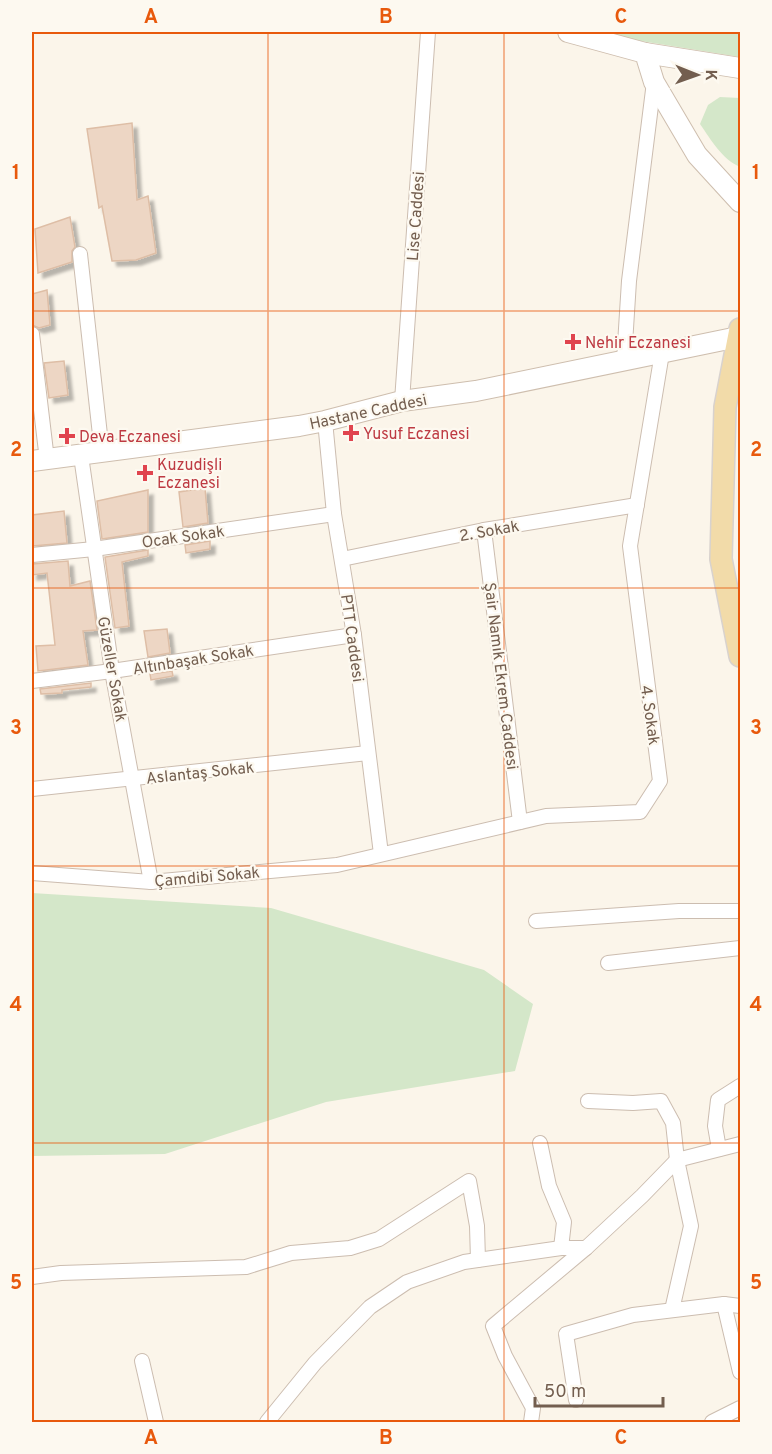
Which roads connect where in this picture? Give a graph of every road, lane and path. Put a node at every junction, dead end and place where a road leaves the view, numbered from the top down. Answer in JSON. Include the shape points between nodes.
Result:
{"nodes":[{"id":1,"x":428,"y":32,"type":"edge"},
{"id":2,"x":568,"y":32,"type":"edge"},
{"id":3,"x":645,"y":53,"type":"junction"},
{"id":4,"x":741,"y":68,"type":"edge"},
{"id":5,"x":654,"y":82,"type":"junction"},
{"id":6,"x":741,"y":202,"type":"edge"},
{"id":7,"x":80,"y":254,"type":"dead end"},
{"id":8,"x":739,"y":333,"type":"edge"},
{"id":9,"x":32,"y":334,"type":"edge"},
{"id":10,"x":662,"y":352,"type":"junction"},
{"id":11,"x":624,"y":360,"type":"junction"},
{"id":12,"x":402,"y":401,"type":"junction"},
{"id":13,"x":325,"y":421,"type":"junction"},
{"id":14,"x":102,"y":453,"type":"junction"},
{"id":15,"x":81,"y":456,"type":"junction"},
{"id":16,"x":39,"y":460,"type":"edge"},
{"id":17,"x":637,"y":505,"type":"junction"},
{"id":18,"x":334,"y":514,"type":"junction"},
{"id":19,"x":484,"y":530,"type":"junction"},
{"id":20,"x":94,"y":549,"type":"junction"},
{"id":21,"x":32,"y":555,"type":"edge"},
{"id":22,"x":342,"y":559,"type":"junction"},
{"id":23,"x":354,"y":635,"type":"junction"},
{"id":24,"x":741,"y":656,"type":"edge"},
{"id":25,"x":112,"y":671,"type":"junction"},
{"id":26,"x":32,"y":681,"type":"edge"},
{"id":27,"x":368,"y":753,"type":"junction"},
{"id":28,"x":133,"y":779,"type":"junction"},
{"id":29,"x":32,"y":789,"type":"edge"},
{"id":30,"x":520,"y":822,"type":"junction"},
{"id":31,"x":381,"y":854,"type":"junction"},
{"id":32,"x":32,"y":873,"type":"edge"},
{"id":33,"x":151,"y":882,"type":"junction"},
{"id":34,"x":741,"y":911,"type":"edge"},
{"id":35,"x":536,"y":921,"type":"dead end"},
{"id":36,"x":741,"y":948,"type":"edge"},
{"id":37,"x":608,"y":963,"type":"dead end"},
{"id":38,"x":741,"y":1086,"type":"edge"},
{"id":39,"x":588,"y":1101,"type":"dead end"},
{"id":40,"x":540,"y":1143,"type":"dead end"},
{"id":41,"x":741,"y":1144,"type":"edge"},
{"id":42,"x":719,"y":1149,"type":"junction"},
{"id":43,"x":677,"y":1160,"type":"junction"},
{"id":44,"x":561,"y":1248,"type":"junction"},
{"id":45,"x":586,"y":1248,"type":"junction"},
{"id":46,"x":478,"y":1260,"type":"junction"},
{"id":47,"x":32,"y":1277,"type":"edge"},
{"id":48,"x":724,"y":1304,"type":"junction"},
{"id":49,"x":741,"y":1306,"type":"edge"},
{"id":50,"x":672,"y":1310,"type":"junction"},
{"id":51,"x":142,"y":1361,"type":"dead end"},
{"id":52,"x":741,"y":1372,"type":"edge"},
{"id":53,"x":576,"y":1400,"type":"dead end"},
{"id":54,"x":741,"y":1408,"type":"edge"},
{"id":55,"x":156,"y":1422,"type":"edge"},
{"id":56,"x":267,"y":1422,"type":"edge"},
{"id":57,"x":531,"y":1422,"type":"edge"},
{"id":58,"x":712,"y":1422,"type":"edge"}],
"edges":[{"from":1,"to":12,"type":"street","name":"Lise Caddesi"},
{"from":2,"to":3,"type":"street"},
{"from":3,"to":4,"type":"street"},
{"from":3,"to":5,"type":"street"},
{"from":5,"to":6,"type":"street","via":[[697,154]]},
{"from":5,"to":11,"type":"street","via":[[629,281]]},
{"from":7,"to":14,"type":"street"},
{"from":8,"to":10,"type":"street","name":"Hastane Caddesi"},
{"from":8,"to":24,"type":"main road","via":[[725,406],[721,559]]},
{"from":9,"to":16,"type":"street"},
{"from":10,"to":11,"type":"street","name":"Hastane Caddesi"},
{"from":10,"to":17,"type":"street","name":"4. Sokak"},
{"from":11,"to":12,"type":"street","name":"Hastane Caddesi","via":[[476,391]]},
{"from":12,"to":13,"type":"street","name":"Hastane Caddesi"},
{"from":13,"to":14,"type":"street","name":"Hastane Caddesi"},
{"from":13,"to":18,"type":"street","name":"PTT Caddesi"},
{"from":14,"to":15,"type":"street","name":"Hastane Caddesi"},
{"from":15,"to":16,"type":"street","name":"Hastane Caddesi"},
{"from":15,"to":20,"type":"street","name":"Güzeller Sokak"},
{"from":17,"to":19,"type":"street","name":"2. Sokak"},
{"from":17,"to":30,"type":"street","name":"4. Sokak","via":[[630,546],[660,781],[639,812],[546,816]]},
{"from":18,"to":20,"type":"street","name":"Ocak Sokak"},
{"from":18,"to":22,"type":"street","name":"PTT Caddesi"},
{"from":19,"to":22,"type":"street","name":"2. Sokak"},
{"from":19,"to":30,"type":"street","name":"Şair Namık Ekrem Caddesi"},
{"from":20,"to":21,"type":"street","name":"Ocak Sokak"},
{"from":20,"to":25,"type":"street","name":"Güzeller Sokak"},
{"from":22,"to":23,"type":"street","name":"PTT Caddesi"},
{"from":23,"to":25,"type":"street","name":"Altınbaşak Sokak"},
{"from":23,"to":27,"type":"street","name":"PTT Caddesi"},
{"from":25,"to":26,"type":"street","name":"Altınbaşak Sokak"},
{"from":25,"to":28,"type":"street","name":"Güzeller Sokak"},
{"from":27,"to":28,"type":"street","name":"Aslantaş Sokak"},
{"from":27,"to":31,"type":"street","name":"PTT Caddesi"},
{"from":28,"to":29,"type":"street","name":"Aslantaş Sokak"},
{"from":28,"to":33,"type":"street","name":"Güzeller Sokak"},
{"from":30,"to":31,"type":"street","name":"4. Sokak"},
{"from":31,"to":33,"type":"street","name":"Çamdibi Sokak","via":[[337,865]]},
{"from":32,"to":33,"type":"street","name":"Çamdibi Sokak"},
{"from":34,"to":35,"type":"street","via":[[679,911]]},
{"from":36,"to":37,"type":"street"},
{"from":38,"to":42,"type":"street","via":[[718,1100],[715,1126]]},
{"from":39,"to":43,"type":"street","via":[[661,1101],[673,1123]]},
{"from":40,"to":44,"type":"street","via":[[549,1186],[564,1222]]},
{"from":41,"to":42,"type":"street"},
{"from":42,"to":43,"type":"street"},
{"from":43,"to":45,"type":"street"},
{"from":43,"to":50,"type":"street","via":[[692,1226]]},
{"from":44,"to":45,"type":"street"},
{"from":44,"to":46,"type":"street"},
{"from":45,"to":57,"type":"street","via":[[493,1326],[533,1408]]},
{"from":46,"to":47,"type":"street","via":[[469,1180],[379,1239],[350,1248],[291,1253],[246,1268]]},
{"from":46,"to":56,"type":"street","via":[[407,1282],[370,1307],[315,1363]]},
{"from":48,"to":49,"type":"street"},
{"from":48,"to":50,"type":"street"},
{"from":48,"to":52,"type":"street"},
{"from":50,"to":53,"type":"street","via":[[633,1315],[566,1334]]},
{"from":51,"to":55,"type":"street"},
{"from":54,"to":58,"type":"street"}]}
